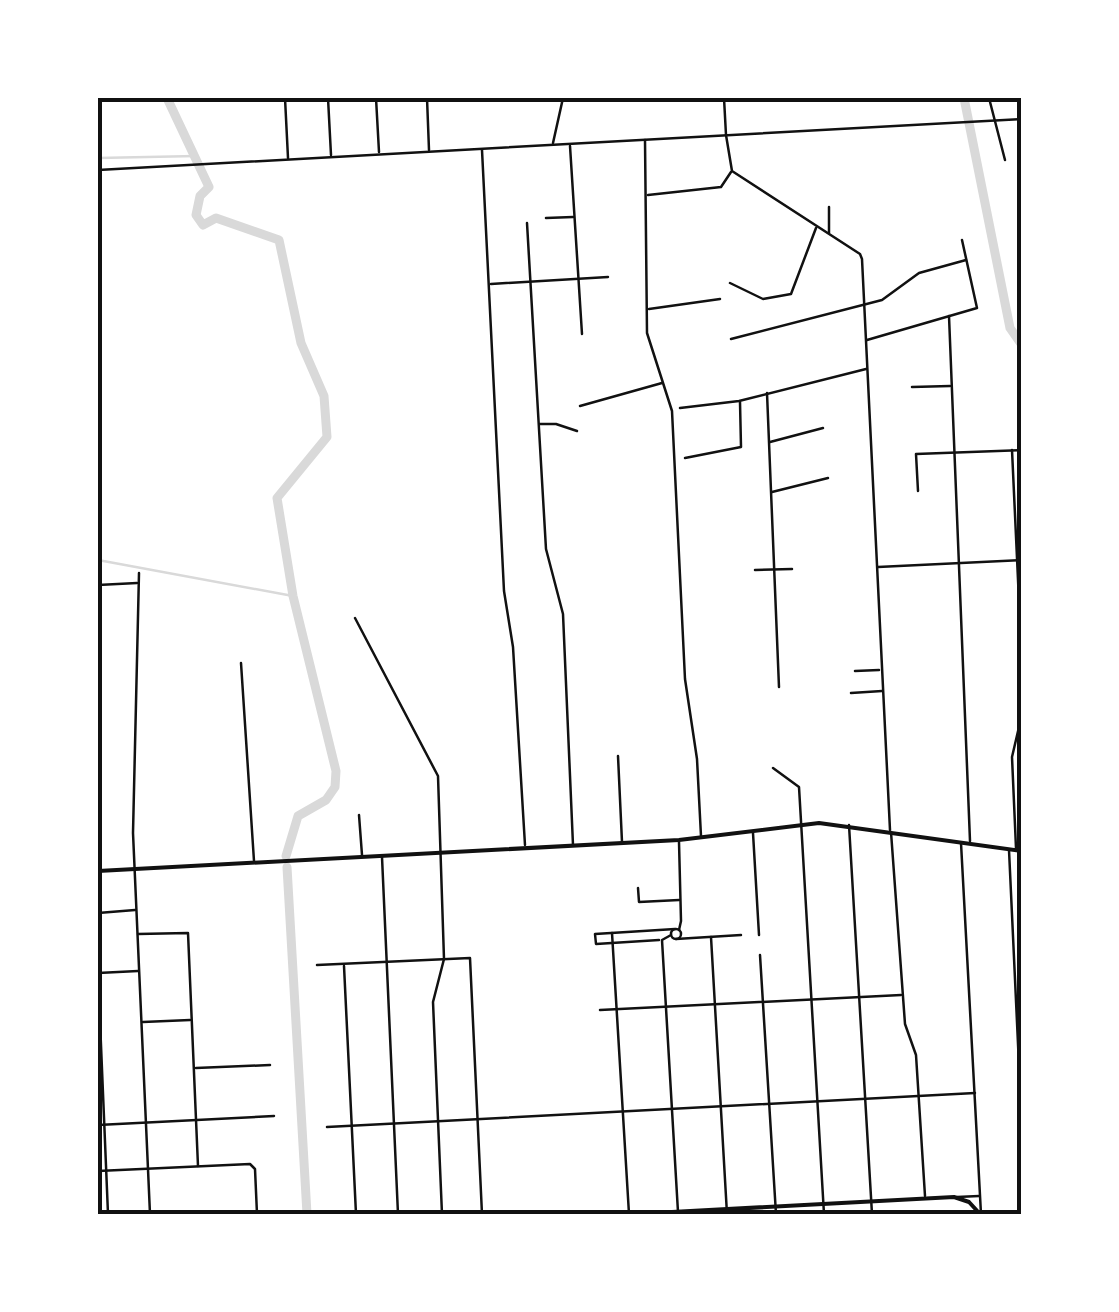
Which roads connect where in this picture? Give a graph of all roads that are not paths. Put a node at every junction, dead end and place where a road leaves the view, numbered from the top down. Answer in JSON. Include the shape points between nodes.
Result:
{"nodes":[{"id":1,"x":285,"y":98,"type":"edge"},
{"id":2,"x":328,"y":98,"type":"edge"},
{"id":3,"x":376,"y":98,"type":"edge"},
{"id":4,"x":426,"y":98,"type":"edge"},
{"id":5,"x":564,"y":98,"type":"edge"},
{"id":6,"x":724,"y":98,"type":"edge"},
{"id":7,"x":989,"y":98,"type":"edge"},
{"id":8,"x":1022,"y":119,"type":"edge"},
{"id":9,"x":994,"y":120,"type":"junction"},
{"id":10,"x":726,"y":135,"type":"junction"},
{"id":11,"x":645,"y":139,"type":"junction"},
{"id":12,"x":552,"y":144,"type":"junction"},
{"id":13,"x":570,"y":144,"type":"junction"},
{"id":14,"x":482,"y":148,"type":"junction"},
{"id":15,"x":429,"y":151,"type":"junction"},
{"id":16,"x":379,"y":154,"type":"junction"},
{"id":17,"x":331,"y":157,"type":"junction"},
{"id":18,"x":288,"y":159,"type":"junction"},
{"id":19,"x":1005,"y":160,"type":"dead end"},
{"id":20,"x":98,"y":170,"type":"edge"},
{"id":21,"x":732,"y":172,"type":"junction"},
{"id":22,"x":646,"y":195,"type":"junction"},
{"id":23,"x":829,"y":208,"type":"dead end"},
{"id":24,"x":574,"y":216,"type":"junction"},
{"id":25,"x":546,"y":218,"type":"dead end"},
{"id":26,"x":527,"y":223,"type":"dead end"},
{"id":27,"x":816,"y":226,"type":"junction"},
{"id":28,"x":828,"y":234,"type":"junction"},
{"id":29,"x":962,"y":240,"type":"dead end"},
{"id":30,"x":966,"y":260,"type":"junction"},
{"id":31,"x":608,"y":277,"type":"dead end"},
{"id":32,"x":578,"y":279,"type":"junction"},
{"id":33,"x":531,"y":282,"type":"junction"},
{"id":34,"x":730,"y":283,"type":"dead end"},
{"id":35,"x":489,"y":284,"type":"junction"},
{"id":36,"x":720,"y":299,"type":"dead end"},
{"id":37,"x":864,"y":306,"type":"junction"},
{"id":38,"x":647,"y":309,"type":"junction"},
{"id":39,"x":949,"y":316,"type":"junction"},
{"id":40,"x":582,"y":334,"type":"dead end"},
{"id":41,"x":731,"y":338,"type":"dead end"},
{"id":42,"x":866,"y":340,"type":"junction"},
{"id":43,"x":867,"y":369,"type":"junction"},
{"id":44,"x":663,"y":382,"type":"junction"},
{"id":45,"x":952,"y":386,"type":"junction"},
{"id":46,"x":912,"y":387,"type":"dead end"},
{"id":47,"x":767,"y":392,"type":"junction"},
{"id":48,"x":740,"y":400,"type":"junction"},
{"id":49,"x":580,"y":406,"type":"dead end"},
{"id":50,"x":680,"y":408,"type":"dead end"},
{"id":51,"x":539,"y":424,"type":"junction"},
{"id":52,"x":823,"y":428,"type":"dead end"},
{"id":53,"x":577,"y":431,"type":"dead end"},
{"id":54,"x":769,"y":442,"type":"junction"},
{"id":55,"x":1012,"y":450,"type":"junction"},
{"id":56,"x":1022,"y":450,"type":"edge"},
{"id":57,"x":954,"y":452,"type":"junction"},
{"id":58,"x":685,"y":458,"type":"dead end"},
{"id":59,"x":828,"y":478,"type":"dead end"},
{"id":60,"x":771,"y":492,"type":"junction"},
{"id":61,"x":918,"y":492,"type":"dead end"},
{"id":62,"x":1019,"y":560,"type":"edge"},
{"id":63,"x":959,"y":563,"type":"junction"},
{"id":64,"x":876,"y":567,"type":"junction"},
{"id":65,"x":792,"y":569,"type":"dead end"},
{"id":66,"x":755,"y":570,"type":"dead end"},
{"id":67,"x":774,"y":570,"type":"junction"},
{"id":68,"x":139,"y":573,"type":"dead end"},
{"id":69,"x":138,"y":583,"type":"junction"},
{"id":70,"x":98,"y":585,"type":"edge"},
{"id":71,"x":355,"y":618,"type":"dead end"},
{"id":72,"x":1021,"y":648,"type":"edge"},
{"id":73,"x":241,"y":664,"type":"dead end"},
{"id":74,"x":1022,"y":666,"type":"edge"},
{"id":75,"x":881,"y":670,"type":"junction"},
{"id":76,"x":854,"y":672,"type":"dead end"},
{"id":77,"x":778,"y":687,"type":"dead end"},
{"id":78,"x":882,"y":691,"type":"junction"},
{"id":79,"x":850,"y":693,"type":"dead end"},
{"id":80,"x":1022,"y":714,"type":"edge"},
{"id":81,"x":618,"y":756,"type":"dead end"},
{"id":82,"x":773,"y":768,"type":"dead end"},
{"id":83,"x":359,"y":816,"type":"dead end"},
{"id":84,"x":801,"y":824,"type":"junction"},
{"id":85,"x":849,"y":825,"type":"junction"},
{"id":86,"x":890,"y":830,"type":"junction"},
{"id":87,"x":752,"y":832,"type":"junction"},
{"id":88,"x":701,"y":838,"type":"junction"},
{"id":89,"x":678,"y":840,"type":"junction"},
{"id":90,"x":962,"y":842,"type":"junction"},
{"id":91,"x":970,"y":843,"type":"junction"},
{"id":92,"x":622,"y":844,"type":"junction"},
{"id":93,"x":573,"y":846,"type":"junction"},
{"id":94,"x":525,"y":848,"type":"junction"},
{"id":95,"x":1016,"y":850,"type":"edge"},
{"id":96,"x":441,"y":853,"type":"junction"},
{"id":97,"x":382,"y":856,"type":"junction"},
{"id":98,"x":362,"y":857,"type":"junction"},
{"id":99,"x":254,"y":862,"type":"junction"},
{"id":100,"x":135,"y":869,"type":"junction"},
{"id":101,"x":98,"y":870,"type":"edge"},
{"id":102,"x":638,"y":888,"type":"dead end"},
{"id":103,"x":680,"y":900,"type":"junction"},
{"id":104,"x":136,"y":910,"type":"junction"},
{"id":105,"x":98,"y":912,"type":"edge"},
{"id":106,"x":677,"y":930,"type":"junction"},
{"id":107,"x":612,"y":933,"type":"junction"},
{"id":108,"x":138,"y":934,"type":"junction"},
{"id":109,"x":759,"y":934,"type":"dead end"},
{"id":110,"x":740,"y":935,"type":"dead end"},
{"id":111,"x":671,"y":936,"type":"junction"},
{"id":112,"x":711,"y":937,"type":"junction"},
{"id":113,"x":676,"y":939,"type":"junction"},
{"id":114,"x":662,"y":940,"type":"junction"},
{"id":115,"x":612,"y":943,"type":"junction"},
{"id":116,"x":760,"y":955,"type":"dead end"},
{"id":117,"x":444,"y":959,"type":"junction"},
{"id":118,"x":387,"y":962,"type":"junction"},
{"id":119,"x":344,"y":964,"type":"junction"},
{"id":120,"x":317,"y":965,"type":"dead end"},
{"id":121,"x":139,"y":971,"type":"junction"},
{"id":122,"x":98,"y":973,"type":"edge"},
{"id":123,"x":902,"y":995,"type":"junction"},
{"id":124,"x":859,"y":997,"type":"junction"},
{"id":125,"x":811,"y":999,"type":"junction"},
{"id":126,"x":763,"y":1002,"type":"junction"},
{"id":127,"x":715,"y":1004,"type":"junction"},
{"id":128,"x":666,"y":1007,"type":"junction"},
{"id":129,"x":616,"y":1009,"type":"junction"},
{"id":130,"x":600,"y":1010,"type":"dead end"},
{"id":131,"x":192,"y":1020,"type":"junction"},
{"id":132,"x":142,"y":1022,"type":"junction"},
{"id":133,"x":99,"y":1053,"type":"edge"},
{"id":134,"x":270,"y":1065,"type":"dead end"},
{"id":135,"x":194,"y":1068,"type":"junction"},
{"id":136,"x":974,"y":1093,"type":"junction"},
{"id":137,"x":918,"y":1096,"type":"junction"},
{"id":138,"x":866,"y":1098,"type":"junction"},
{"id":139,"x":818,"y":1101,"type":"junction"},
{"id":140,"x":769,"y":1104,"type":"junction"},
{"id":141,"x":721,"y":1106,"type":"junction"},
{"id":142,"x":672,"y":1109,"type":"junction"},
{"id":143,"x":622,"y":1112,"type":"junction"},
{"id":144,"x":274,"y":1116,"type":"dead end"},
{"id":145,"x":478,"y":1119,"type":"junction"},
{"id":146,"x":196,"y":1120,"type":"junction"},
{"id":147,"x":438,"y":1121,"type":"junction"},
{"id":148,"x":146,"y":1122,"type":"junction"},
{"id":149,"x":98,"y":1124,"type":"edge"},
{"id":150,"x":104,"y":1124,"type":"junction"},
{"id":151,"x":394,"y":1124,"type":"junction"},
{"id":152,"x":352,"y":1126,"type":"junction"},
{"id":153,"x":328,"y":1127,"type":"dead end"},
{"id":154,"x":1022,"y":1130,"type":"edge"},
{"id":155,"x":198,"y":1166,"type":"junction"},
{"id":156,"x":148,"y":1169,"type":"junction"},
{"id":157,"x":106,"y":1171,"type":"junction"},
{"id":158,"x":98,"y":1172,"type":"edge"},
{"id":159,"x":980,"y":1196,"type":"junction"},
{"id":160,"x":954,"y":1197,"type":"junction"},
{"id":161,"x":925,"y":1198,"type":"junction"},
{"id":162,"x":872,"y":1202,"type":"junction"},
{"id":163,"x":824,"y":1204,"type":"junction"},
{"id":164,"x":776,"y":1207,"type":"junction"},
{"id":165,"x":727,"y":1212,"type":"edge"},
{"id":166,"x":679,"y":1213,"type":"edge"},
{"id":167,"x":108,"y":1214,"type":"edge"},
{"id":168,"x":150,"y":1214,"type":"edge"},
{"id":169,"x":257,"y":1214,"type":"edge"},
{"id":170,"x":273,"y":1214,"type":"edge"},
{"id":171,"x":303,"y":1214,"type":"edge"},
{"id":172,"x":356,"y":1214,"type":"edge"},
{"id":173,"x":398,"y":1214,"type":"edge"},
{"id":174,"x":442,"y":1214,"type":"edge"},
{"id":175,"x":482,"y":1214,"type":"edge"},
{"id":176,"x":632,"y":1214,"type":"edge"},
{"id":177,"x":776,"y":1214,"type":"edge"},
{"id":178,"x":824,"y":1214,"type":"edge"},
{"id":179,"x":872,"y":1214,"type":"edge"},
{"id":180,"x":980,"y":1214,"type":"edge"}],
"edges":[{"from":1,"to":18,"type":"street"},
{"from":2,"to":17,"type":"street"},
{"from":3,"to":16,"type":"street"},
{"from":4,"to":15,"type":"street"},
{"from":5,"to":12,"type":"street"},
{"from":6,"to":10,"type":"street"},
{"from":7,"to":9,"type":"street"},
{"from":8,"to":9,"type":"street"},
{"from":9,"to":10,"type":"street"},
{"from":9,"to":19,"type":"street"},
{"from":10,"to":11,"type":"street"},
{"from":10,"to":21,"type":"street"},
{"from":11,"to":13,"type":"street"},
{"from":11,"to":22,"type":"street"},
{"from":12,"to":13,"type":"street"},
{"from":12,"to":14,"type":"street"},
{"from":13,"to":24,"type":"street"},
{"from":14,"to":15,"type":"street"},
{"from":14,"to":35,"type":"street"},
{"from":15,"to":16,"type":"street"},
{"from":16,"to":17,"type":"street"},
{"from":17,"to":18,"type":"street"},
{"from":18,"to":20,"type":"street"},
{"from":21,"to":22,"type":"street","via":[[721,187]]},
{"from":21,"to":27,"type":"street"},
{"from":22,"to":38,"type":"street"},
{"from":23,"to":28,"type":"street"},
{"from":24,"to":25,"type":"street"},
{"from":24,"to":32,"type":"street"},
{"from":26,"to":33,"type":"street"},
{"from":27,"to":28,"type":"street"},
{"from":27,"to":34,"type":"street","via":[[792,294],[763,299]]},
{"from":28,"to":37,"type":"street","via":[[862,256]]},
{"from":29,"to":30,"type":"street"},
{"from":30,"to":37,"type":"street","via":[[919,273]]},
{"from":30,"to":39,"type":"street","via":[[977,308]]},
{"from":31,"to":32,"type":"street"},
{"from":32,"to":33,"type":"street"},
{"from":32,"to":40,"type":"street"},
{"from":33,"to":35,"type":"street"},
{"from":33,"to":51,"type":"street"},
{"from":35,"to":94,"type":"street"},
{"from":36,"to":38,"type":"street"},
{"from":37,"to":41,"type":"street"},
{"from":37,"to":42,"type":"street"},
{"from":38,"to":44,"type":"street","via":[[648,341]]},
{"from":39,"to":42,"type":"street"},
{"from":39,"to":45,"type":"street"},
{"from":42,"to":43,"type":"street"},
{"from":43,"to":47,"type":"street"},
{"from":43,"to":64,"type":"street"},
{"from":44,"to":49,"type":"street"},
{"from":44,"to":88,"type":"street","via":[[673,420],[684,679]]},
{"from":45,"to":46,"type":"street"},
{"from":45,"to":57,"type":"street"},
{"from":47,"to":48,"type":"street"},
{"from":47,"to":54,"type":"street"},
{"from":48,"to":50,"type":"street"},
{"from":48,"to":58,"type":"street","via":[[741,448]]},
{"from":51,"to":53,"type":"street"},
{"from":51,"to":93,"type":"street","via":[[546,549],[563,614]]},
{"from":52,"to":54,"type":"street"},
{"from":54,"to":60,"type":"street"},
{"from":55,"to":56,"type":"street"},
{"from":55,"to":57,"type":"street"},
{"from":55,"to":62,"type":"street"},
{"from":57,"to":61,"type":"street","via":[[916,454]]},
{"from":57,"to":63,"type":"street"},
{"from":59,"to":60,"type":"street"},
{"from":60,"to":67,"type":"street"},
{"from":62,"to":63,"type":"street"},
{"from":62,"to":72,"type":"street"},
{"from":63,"to":64,"type":"street"},
{"from":63,"to":91,"type":"street"},
{"from":64,"to":75,"type":"street"},
{"from":65,"to":67,"type":"street"},
{"from":66,"to":67,"type":"street"},
{"from":67,"to":77,"type":"street"},
{"from":68,"to":69,"type":"street"},
{"from":69,"to":70,"type":"street"},
{"from":69,"to":100,"type":"street"},
{"from":71,"to":96,"type":"street","via":[[437,772]]},
{"from":72,"to":74,"type":"street"},
{"from":73,"to":99,"type":"street"},
{"from":75,"to":76,"type":"street"},
{"from":75,"to":78,"type":"street"},
{"from":78,"to":79,"type":"street"},
{"from":78,"to":86,"type":"street"},
{"from":80,"to":95,"type":"street","via":[[1012,757]]},
{"from":81,"to":92,"type":"street"},
{"from":82,"to":84,"type":"street","via":[[799,787]]},
{"from":83,"to":98,"type":"street"},
{"from":84,"to":85,"type":"main road"},
{"from":84,"to":87,"type":"main road"},
{"from":84,"to":125,"type":"street"},
{"from":85,"to":86,"type":"main road"},
{"from":85,"to":124,"type":"street"},
{"from":86,"to":90,"type":"main road"},
{"from":86,"to":123,"type":"street"},
{"from":87,"to":88,"type":"main road"},
{"from":87,"to":109,"type":"street"},
{"from":88,"to":89,"type":"main road"},
{"from":89,"to":92,"type":"main road"},
{"from":89,"to":103,"type":"street"},
{"from":90,"to":91,"type":"main road"},
{"from":90,"to":136,"type":"street"},
{"from":91,"to":95,"type":"main road"},
{"from":92,"to":93,"type":"main road"},
{"from":93,"to":94,"type":"main road"},
{"from":94,"to":96,"type":"main road"},
{"from":95,"to":154,"type":"street"},
{"from":96,"to":97,"type":"main road"},
{"from":96,"to":117,"type":"street"},
{"from":97,"to":98,"type":"main road"},
{"from":97,"to":118,"type":"street"},
{"from":98,"to":99,"type":"main road"},
{"from":99,"to":100,"type":"main road"},
{"from":100,"to":101,"type":"main road"},
{"from":100,"to":104,"type":"street"},
{"from":102,"to":103,"type":"street","via":[[639,902]]},
{"from":103,"to":106,"type":"street"},
{"from":104,"to":105,"type":"street"},
{"from":104,"to":108,"type":"street"},
{"from":106,"to":107,"type":"street"},
{"from":106,"to":111,"type":"street"},
{"from":106,"to":113,"type":"street"},
{"from":107,"to":115,"type":"street"},
{"from":107,"to":115,"type":"street","via":[[595,934],[596,944]]},
{"from":108,"to":121,"type":"street"},
{"from":108,"to":131,"type":"street","via":[[188,933]]},
{"from":110,"to":112,"type":"street"},
{"from":111,"to":113,"type":"street"},
{"from":111,"to":114,"type":"street"},
{"from":112,"to":113,"type":"street"},
{"from":112,"to":127,"type":"street"},
{"from":114,"to":115,"type":"street"},
{"from":114,"to":128,"type":"street"},
{"from":115,"to":129,"type":"street"},
{"from":116,"to":126,"type":"street"},
{"from":117,"to":118,"type":"street"},
{"from":117,"to":145,"type":"street","via":[[470,958]]},
{"from":117,"to":147,"type":"street","via":[[433,1002]]},
{"from":118,"to":119,"type":"street"},
{"from":118,"to":151,"type":"street"},
{"from":119,"to":120,"type":"street"},
{"from":119,"to":152,"type":"street"},
{"from":121,"to":122,"type":"street"},
{"from":121,"to":132,"type":"street"},
{"from":122,"to":133,"type":"street"},
{"from":123,"to":124,"type":"street"},
{"from":123,"to":137,"type":"street"},
{"from":124,"to":125,"type":"street"},
{"from":124,"to":138,"type":"street"},
{"from":125,"to":126,"type":"street"},
{"from":125,"to":139,"type":"street"},
{"from":126,"to":127,"type":"street"},
{"from":126,"to":140,"type":"street"},
{"from":127,"to":128,"type":"street"},
{"from":127,"to":141,"type":"street"},
{"from":128,"to":129,"type":"street"},
{"from":128,"to":142,"type":"street"},
{"from":129,"to":130,"type":"street"},
{"from":129,"to":143,"type":"street"},
{"from":131,"to":132,"type":"street"},
{"from":131,"to":135,"type":"street"},
{"from":132,"to":148,"type":"street"},
{"from":133,"to":150,"type":"street"},
{"from":134,"to":135,"type":"street"},
{"from":135,"to":146,"type":"street"},
{"from":136,"to":137,"type":"street"},
{"from":136,"to":159,"type":"street"},
{"from":137,"to":138,"type":"street"},
{"from":137,"to":161,"type":"street"},
{"from":138,"to":139,"type":"street"},
{"from":138,"to":162,"type":"street"},
{"from":139,"to":140,"type":"street"},
{"from":139,"to":163,"type":"street"},
{"from":140,"to":141,"type":"street"},
{"from":140,"to":164,"type":"street"},
{"from":141,"to":142,"type":"street"},
{"from":141,"to":165,"type":"street"},
{"from":142,"to":143,"type":"street"},
{"from":142,"to":166,"type":"street"},
{"from":143,"to":145,"type":"street"},
{"from":143,"to":176,"type":"street"},
{"from":144,"to":146,"type":"street"},
{"from":145,"to":147,"type":"street"},
{"from":145,"to":175,"type":"street"},
{"from":146,"to":148,"type":"street"},
{"from":146,"to":155,"type":"street"},
{"from":147,"to":151,"type":"street"},
{"from":147,"to":174,"type":"street"},
{"from":148,"to":150,"type":"street"},
{"from":148,"to":156,"type":"street"},
{"from":149,"to":150,"type":"street"},
{"from":150,"to":157,"type":"street"},
{"from":151,"to":152,"type":"street"},
{"from":151,"to":173,"type":"street"},
{"from":152,"to":153,"type":"street"},
{"from":152,"to":172,"type":"street"},
{"from":155,"to":156,"type":"street"},
{"from":155,"to":169,"type":"street","via":[[252,1165]]},
{"from":156,"to":157,"type":"street"},
{"from":156,"to":168,"type":"street"},
{"from":157,"to":158,"type":"street"},
{"from":157,"to":167,"type":"street"},
{"from":159,"to":160,"type":"street"},
{"from":159,"to":180,"type":"street"},
{"from":160,"to":161,"type":"main road"},
{"from":160,"to":180,"type":"main road"},
{"from":161,"to":162,"type":"main road"},
{"from":162,"to":163,"type":"main road"},
{"from":162,"to":179,"type":"street"},
{"from":163,"to":164,"type":"main road"},
{"from":163,"to":178,"type":"street"},
{"from":164,"to":165,"type":"main road"},
{"from":164,"to":177,"type":"street"},
{"from":165,"to":166,"type":"main road"},
{"from":166,"to":176,"type":"main road"},
{"from":170,"to":171,"type":"main road"}]}
